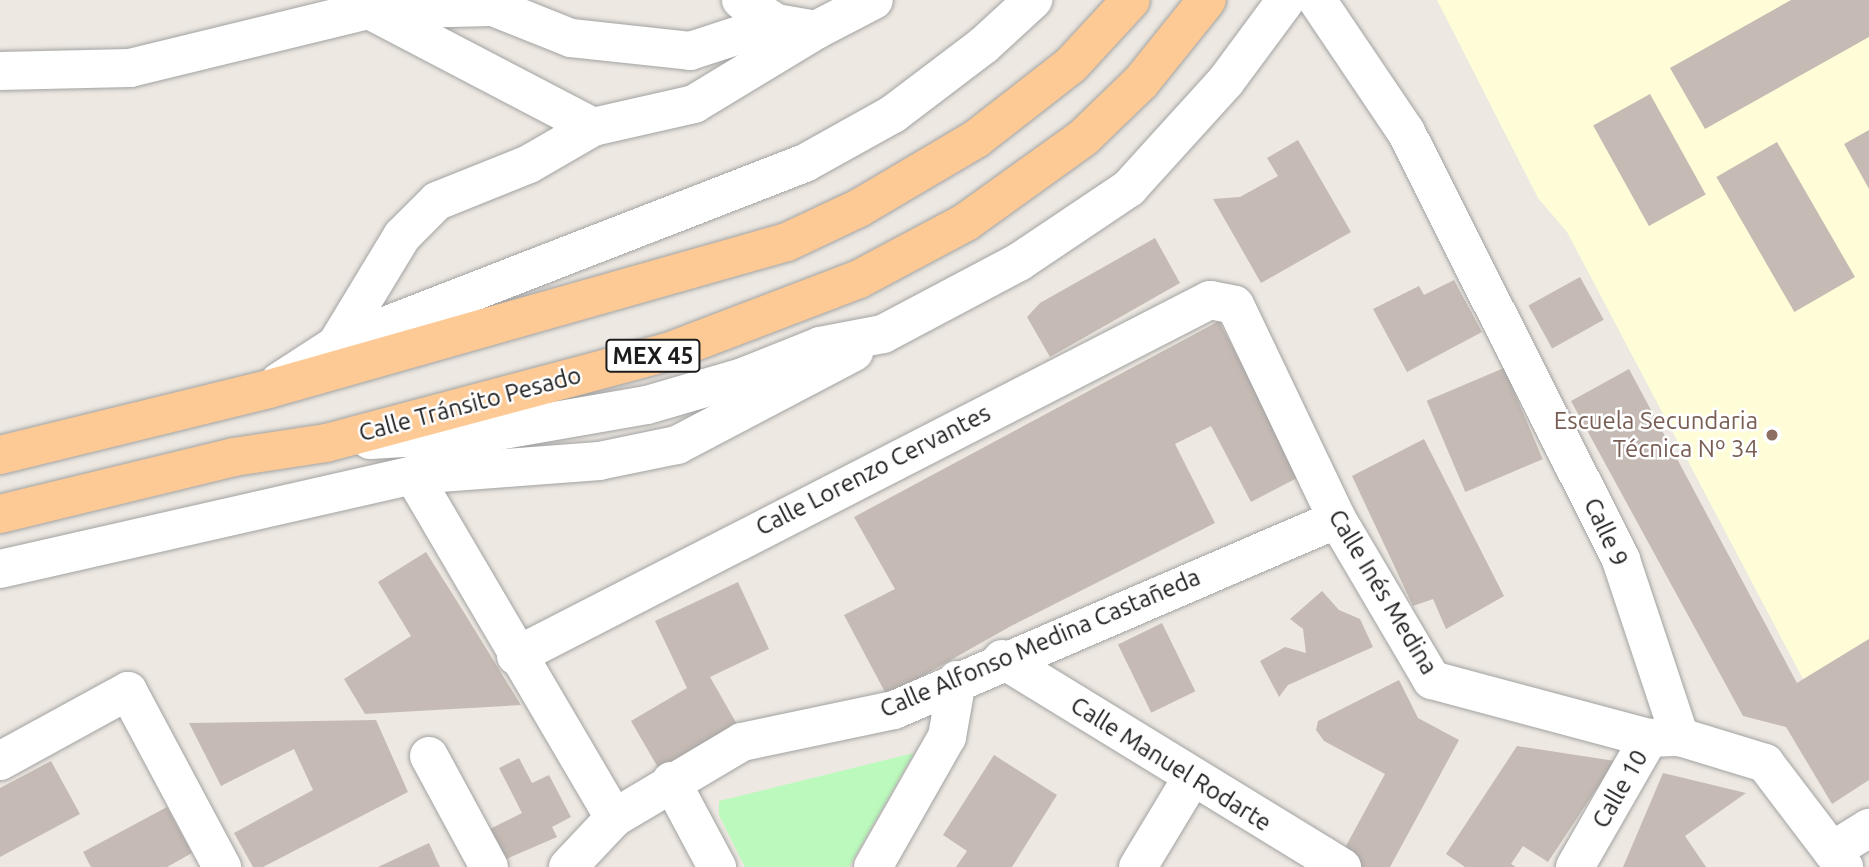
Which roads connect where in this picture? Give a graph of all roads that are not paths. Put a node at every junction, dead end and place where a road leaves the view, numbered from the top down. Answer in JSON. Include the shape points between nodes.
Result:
{"nodes":[{"id":1,"x":741,"y":0,"type":"edge"},
{"id":2,"x":874,"y":0,"type":"edge"},
{"id":3,"x":1033,"y":0,"type":"edge"},
{"id":4,"x":1131,"y":0,"type":"edge"},
{"id":5,"x":1207,"y":0,"type":"edge"},
{"id":6,"x":1286,"y":0,"type":"edge"},
{"id":7,"x":1317,"y":0,"type":"edge"},
{"id":8,"x":358,"y":5,"type":"edge"},
{"id":9,"x":776,"y":23,"type":"junction"},
{"id":10,"x":816,"y":30,"type":"junction"},
{"id":11,"x":0,"y":71,"type":"edge"},
{"id":12,"x":593,"y":127,"type":"junction"},
{"id":13,"x":1234,"y":305,"type":"joint"},
{"id":14,"x":883,"y":334,"type":"junction"},
{"id":15,"x":336,"y":345,"type":"junction"},
{"id":16,"x":269,"y":388,"type":"junction"},
{"id":17,"x":326,"y":443,"type":"junction"},
{"id":18,"x":0,"y":455,"type":"edge"},
{"id":19,"x":413,"y":475,"type":"junction"},
{"id":20,"x":0,"y":514,"type":"edge"},
{"id":21,"x":1337,"y":519,"type":"junction"},
{"id":22,"x":0,"y":569,"type":"edge"},
{"id":23,"x":516,"y":656,"type":"junction"},
{"id":24,"x":1002,"y":659,"type":"junction"},
{"id":25,"x":957,"y":680,"type":"junction"},
{"id":26,"x":1664,"y":738,"type":"junction"},
{"id":27,"x":429,"y":755,"type":"dead end"},
{"id":28,"x":0,"y":761,"type":"edge"},
{"id":29,"x":1191,"y":779,"type":"junction"},
{"id":30,"x":671,"y":781,"type":"junction"},
{"id":31,"x":614,"y":818,"type":"junction"},
{"id":32,"x":1869,"y":828,"type":"edge"},
{"id":33,"x":1838,"y":859,"type":"edge"},
{"id":34,"x":222,"y":867,"type":"edge"},
{"id":35,"x":489,"y":867,"type":"edge"},
{"id":36,"x":568,"y":867,"type":"edge"},
{"id":37,"x":717,"y":867,"type":"edge"},
{"id":38,"x":873,"y":867,"type":"edge"},
{"id":39,"x":1138,"y":867,"type":"edge"},
{"id":40,"x":1342,"y":867,"type":"edge"},
{"id":41,"x":1575,"y":867,"type":"edge"}],
"edges":[{"from":1,"to":9,"type":"street"},
{"from":2,"to":10,"type":"street"},
{"from":3,"to":15,"type":"street","via":[[984,45],[893,114],[805,163]]},
{"from":4,"to":16,"type":"main road","via":[[1071,65],[976,139],[859,208],[788,242]]},
{"from":5,"to":17,"type":"main road","name":"Calle Tránsito Pesado","number":"MEX 45","via":[[1141,82],[1083,138],[1029,182],[905,256],[769,316],[668,352]]},
{"from":6,"to":14,"type":"street","via":[[1226,81],[1129,188],[1019,262]]},
{"from":7,"to":26,"type":"street","name":"Calle 9","via":[[1406,132],[1621,560]]},
{"from":8,"to":9,"type":"street","via":[[493,7],[570,38],[690,51]]},
{"from":8,"to":11,"type":"street","via":[[130,68]]},
{"from":8,"to":12,"type":"street"},
{"from":9,"to":10,"type":"street"},
{"from":10,"to":12,"type":"street","via":[[694,104]]},
{"from":12,"to":15,"type":"street","via":[[529,164],[437,201],[402,236]]},
{"from":13,"to":21,"type":"street","name":"Calle Inés Medina"},
{"from":13,"to":23,"type":"street","name":"Calle Lorenzo Cervantes","via":[[1210,300],[1125,339]]},
{"from":14,"to":17,"type":"street","via":[[820,346],[743,377],[647,405],[486,433]]},
{"from":14,"to":19,"type":"street","via":[[804,383],[677,445],[599,461]]},
{"from":15,"to":16,"type":"street"},
{"from":16,"to":18,"type":"main road"},
{"from":17,"to":20,"type":"main road","name":"Calle Tránsito Pesado","number":"MEX 45","via":[[234,457]]},
{"from":19,"to":22,"type":"street"},
{"from":19,"to":23,"type":"street"},
{"from":21,"to":24,"type":"street","name":"Calle Alfonso Medina Castañeda"},
{"from":21,"to":26,"type":"street","name":"Calle Inés Medina","via":[[1433,680]]},
{"from":23,"to":31,"type":"street"},
{"from":24,"to":25,"type":"street","name":"Calle Alfonso Medina Castañeda"},
{"from":24,"to":29,"type":"street","name":"Calle Manuel Rodarte"},
{"from":25,"to":30,"type":"street","name":"Calle Alfonso Medina Castañeda","via":[[894,710],[742,742]]},
{"from":25,"to":38,"type":"street","via":[[947,737]]},
{"from":26,"to":33,"type":"street","via":[[1765,763]]},
{"from":26,"to":41,"type":"street","name":"Calle 10"},
{"from":27,"to":35,"type":"street"},
{"from":28,"to":34,"type":"street","via":[[128,691]]},
{"from":29,"to":39,"type":"street"},
{"from":29,"to":40,"type":"street","name":"Calle Manuel Rodarte"},
{"from":30,"to":31,"type":"street","name":"Calle Alfonso Medina Castañeda"},
{"from":30,"to":37,"type":"street"},
{"from":31,"to":36,"type":"street","name":"Calle Alfonso Medina Castañeda"},
{"from":32,"to":33,"type":"street"}]}
